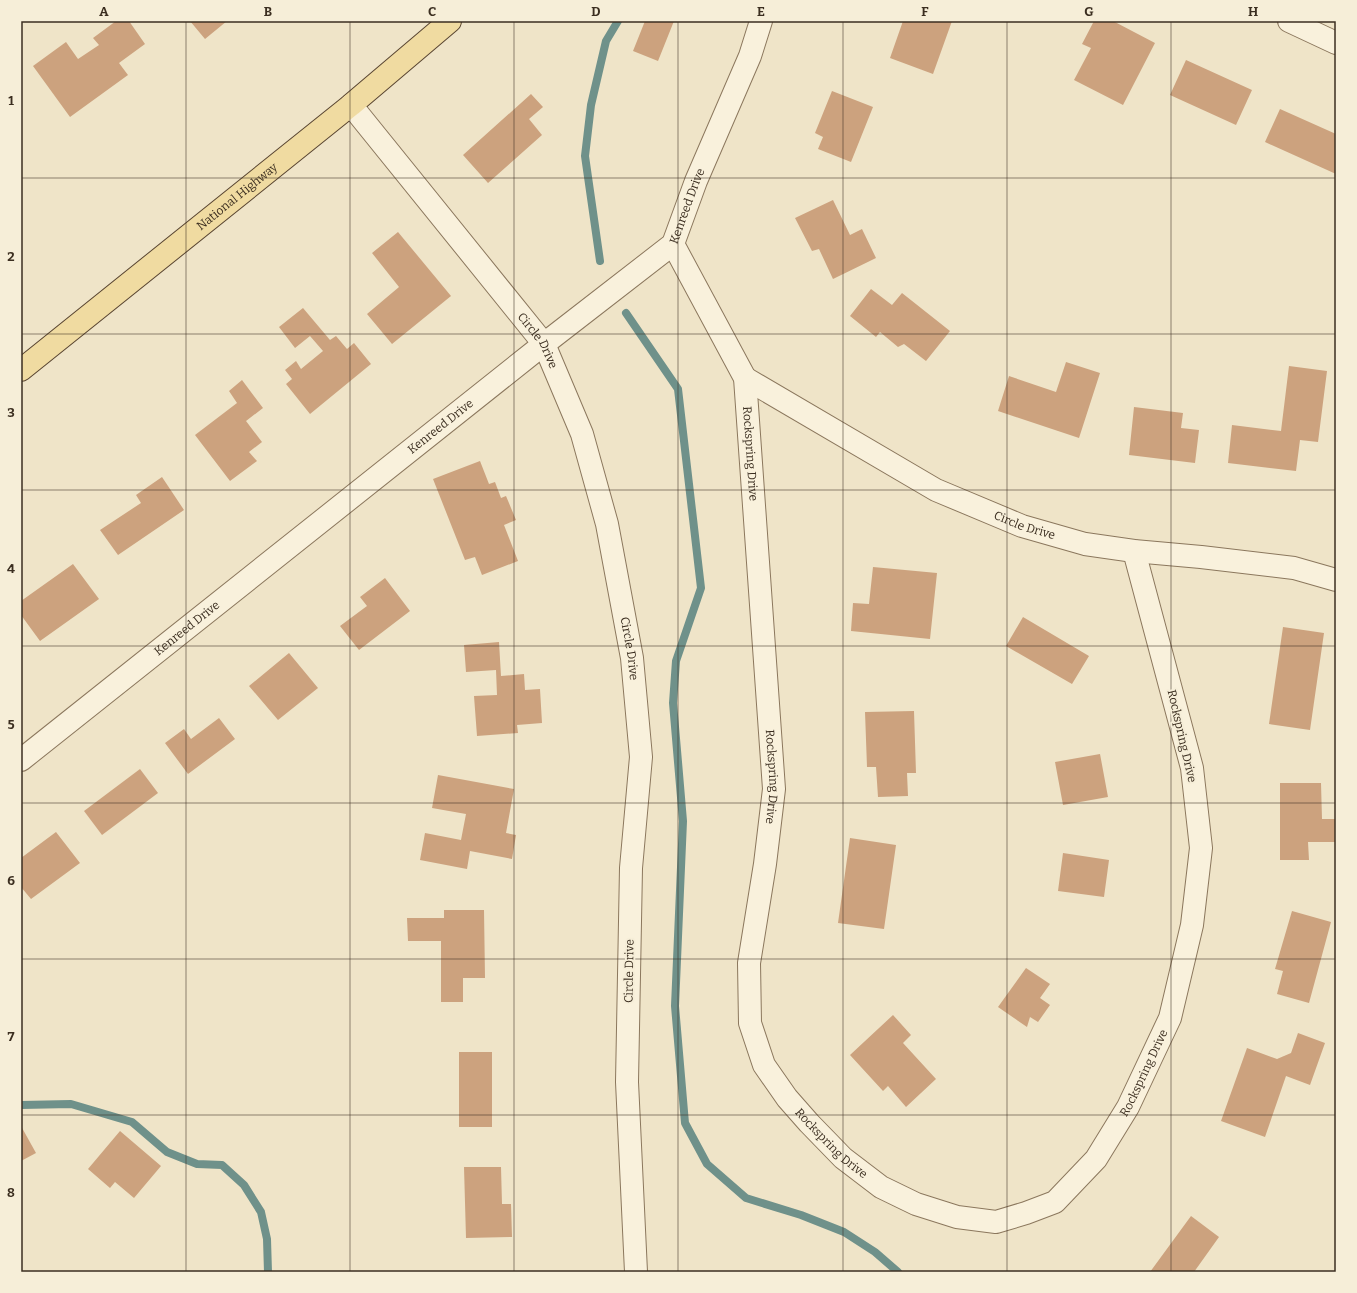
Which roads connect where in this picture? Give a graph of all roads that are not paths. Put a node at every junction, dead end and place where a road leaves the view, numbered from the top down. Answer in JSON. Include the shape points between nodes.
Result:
{"nodes":[{"id":1,"x":450,"y":21,"type":"edge"},
{"id":2,"x":761,"y":21,"type":"edge"},
{"id":3,"x":1289,"y":21,"type":"edge"},
{"id":4,"x":1336,"y":43,"type":"edge"},
{"id":5,"x":351,"y":105,"type":"junction"},
{"id":6,"x":673,"y":244,"type":"junction"},
{"id":7,"x":544,"y":344,"type":"junction"},
{"id":8,"x":21,"y":370,"type":"edge"},
{"id":9,"x":745,"y":378,"type":"junction"},
{"id":10,"x":1134,"y":551,"type":"junction"},
{"id":11,"x":1336,"y":580,"type":"edge"},
{"id":12,"x":21,"y":760,"type":"edge"},
{"id":13,"x":636,"y":1272,"type":"edge"}],
"edges":[{"from":1,"to":5,"type":"main road","name":"National Highway"},
{"from":2,"to":6,"type":"street","name":"Kenreed Drive","via":[[750,56],[696,181]]},
{"from":3,"to":4,"type":"street"},
{"from":5,"to":7,"type":"street","name":"Circle Drive"},
{"from":5,"to":8,"type":"main road","name":"National Highway"},
{"from":6,"to":7,"type":"street","name":"Kenreed Drive"},
{"from":6,"to":9,"type":"street","name":"Rockspring Drive"},
{"from":7,"to":12,"type":"street","name":"Kenreed Drive"},
{"from":7,"to":13,"type":"street","name":"Circle Drive","via":[[582,434],[607,524],[632,658],[641,757],[631,868],[626,1082]]},
{"from":9,"to":10,"type":"street","name":"Circle Drive","via":[[936,490],[1022,526],[1085,544]]},
{"from":9,"to":10,"type":"street","name":"Rockspring Drive","via":[[774,789],[749,963],[750,1023],[764,1065],[796,1108],[843,1158],[881,1187],[916,1204],[957,1217],[996,1222],[1026,1214],[1055,1202],[1096,1159],[1128,1107],[1170,1018],[1192,925],[1201,848],[1192,768]]},
{"from":10,"to":11,"type":"street","name":"Circle Drive","via":[[1294,568]]}]}
